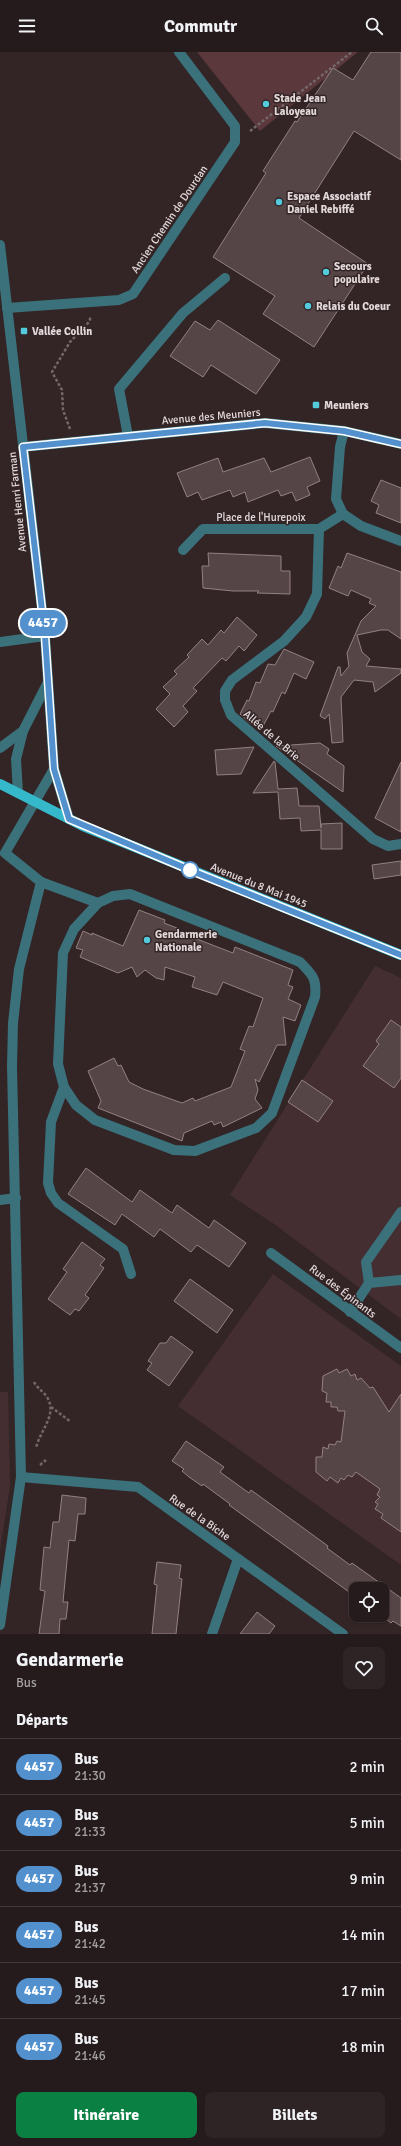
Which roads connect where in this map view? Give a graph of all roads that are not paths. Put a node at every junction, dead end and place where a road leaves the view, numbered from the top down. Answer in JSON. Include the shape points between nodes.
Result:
{"nodes":[{"id":1,"x":179,"y":52,"type":"edge"},
{"id":2,"x":0,"y":245,"type":"edge"},
{"id":3,"x":225,"y":278,"type":"dead end"},
{"id":4,"x":7,"y":308,"type":"junction"},
{"id":5,"x":344,"y":431,"type":"junction"},
{"id":6,"x":128,"y":436,"type":"junction"},
{"id":7,"x":401,"y":444,"type":"edge"},
{"id":8,"x":23,"y":447,"type":"junction"},
{"id":9,"x":343,"y":514,"type":"junction"},
{"id":10,"x":319,"y":529,"type":"junction"},
{"id":11,"x":401,"y":541,"type":"edge"},
{"id":12,"x":183,"y":550,"type":"dead end"},
{"id":13,"x":45,"y":636,"type":"junction"},
{"id":14,"x":0,"y":642,"type":"edge"},
{"id":15,"x":47,"y":684,"type":"junction"},
{"id":16,"x":23,"y":732,"type":"junction"},
{"id":17,"x":0,"y":748,"type":"edge"},
{"id":18,"x":54,"y":769,"type":"junction"},
{"id":19,"x":0,"y":784,"type":"edge"},
{"id":20,"x":18,"y":793,"type":"junction"},
{"id":21,"x":35,"y":802,"type":"junction"},
{"id":22,"x":69,"y":819,"type":"junction"},
{"id":23,"x":401,"y":844,"type":"edge"},
{"id":24,"x":41,"y":882,"type":"junction"},
{"id":25,"x":98,"y":903,"type":"junction"},
{"id":26,"x":401,"y":955,"type":"edge"},
{"id":27,"x":64,"y":1086,"type":"junction"},
{"id":28,"x":16,"y":1198,"type":"junction"},
{"id":29,"x":0,"y":1200,"type":"edge"},
{"id":30,"x":401,"y":1212,"type":"edge"},
{"id":31,"x":271,"y":1253,"type":"dead end"},
{"id":32,"x":131,"y":1274,"type":"dead end"},
{"id":33,"x":401,"y":1280,"type":"edge"},
{"id":34,"x":369,"y":1283,"type":"junction"},
{"id":35,"x":350,"y":1312,"type":"junction"},
{"id":36,"x":401,"y":1348,"type":"edge"},
{"id":37,"x":22,"y":1477,"type":"junction"},
{"id":38,"x":238,"y":1559,"type":"junction"},
{"id":39,"x":0,"y":1625,"type":"edge"},
{"id":40,"x":212,"y":1634,"type":"edge"},
{"id":41,"x":343,"y":1634,"type":"edge"}],
"edges":[{"from":1,"to":4,"type":"street","name":"Ancien Chemin de Dourdan","via":[[235,126],[235,142],[133,294],[119,300]]},
{"from":2,"to":4,"type":"street","name":"Avenue Henri Farman"},
{"from":3,"to":6,"type":"street","via":[[183,313],[119,389]]},
{"from":4,"to":8,"type":"street","name":"Avenue Henri Farman"},
{"from":5,"to":6,"type":"street","name":"Avenue des Meuniers","via":[[265,423]]},
{"from":5,"to":7,"type":"street","name":"Avenue des Meuniers"},
{"from":5,"to":9,"type":"street","via":[[340,447],[336,499]]},
{"from":6,"to":8,"type":"street","name":"Avenue des Meuniers"},
{"from":8,"to":13,"type":"street","name":"Avenue Henri Farman"},
{"from":9,"to":10,"type":"street","name":"Place de l'Hurepoix"},
{"from":9,"to":11,"type":"street","via":[[361,526]]},
{"from":10,"to":12,"type":"street","name":"Place de l'Hurepoix","via":[[203,530]]},
{"from":10,"to":23,"type":"street","name":"Allée de la Brie","via":[[317,594],[306,617],[284,641],[232,680],[225,691],[225,700],[231,716],[373,839],[388,846]]},
{"from":13,"to":14,"type":"street"},
{"from":13,"to":15,"type":"street","name":"Avenue Henri Farman"},
{"from":15,"to":16,"type":"street","name":"Avenue Henri Farman"},
{"from":15,"to":18,"type":"street","name":"Avenue Henri Farman"},
{"from":16,"to":17,"type":"street","name":"Avenue Henri Farman"},
{"from":16,"to":20,"type":"street","name":"Avenue Henri Farman","via":[[16,759]]},
{"from":18,"to":21,"type":"street"},
{"from":18,"to":22,"type":"street","name":"Avenue Henri Farman"},
{"from":19,"to":20,"type":"main road","name":"Avenue du 8 Mai 1945"},
{"from":20,"to":21,"type":"main road","name":"Avenue du 8 Mai 1945"},
{"from":21,"to":22,"type":"main road","name":"Avenue du 8 Mai 1945"},
{"from":21,"to":24,"type":"street","via":[[5,853]]},
{"from":22,"to":26,"type":"main road","name":"Avenue du 8 Mai 1945"},
{"from":24,"to":25,"type":"street"},
{"from":24,"to":28,"type":"street","via":[[19,968],[13,1023]]},
{"from":25,"to":27,"type":"street","via":[[74,929],[63,953],[58,1064]]},
{"from":25,"to":27,"type":"street","via":[[113,896],[130,894],[300,962],[312,974],[316,984],[316,997],[272,1114],[256,1128],[196,1151],[174,1150],[95,1120],[76,1105]]},
{"from":27,"to":32,"type":"street","via":[[51,1122],[48,1183],[51,1193],[58,1202],[123,1249]]},
{"from":28,"to":29,"type":"street"},
{"from":28,"to":37,"type":"street"},
{"from":30,"to":34,"type":"street","via":[[366,1262]]},
{"from":31,"to":35,"type":"street","name":"Rue des Épinants"},
{"from":33,"to":34,"type":"street"},
{"from":34,"to":35,"type":"street"},
{"from":35,"to":36,"type":"street","name":"Rue des Épinants"},
{"from":37,"to":38,"type":"street","name":"Rue de la Biche","via":[[138,1487]]},
{"from":37,"to":39,"type":"street"},
{"from":38,"to":40,"type":"street"},
{"from":38,"to":41,"type":"street","name":"Rue de la Biche"}]}
